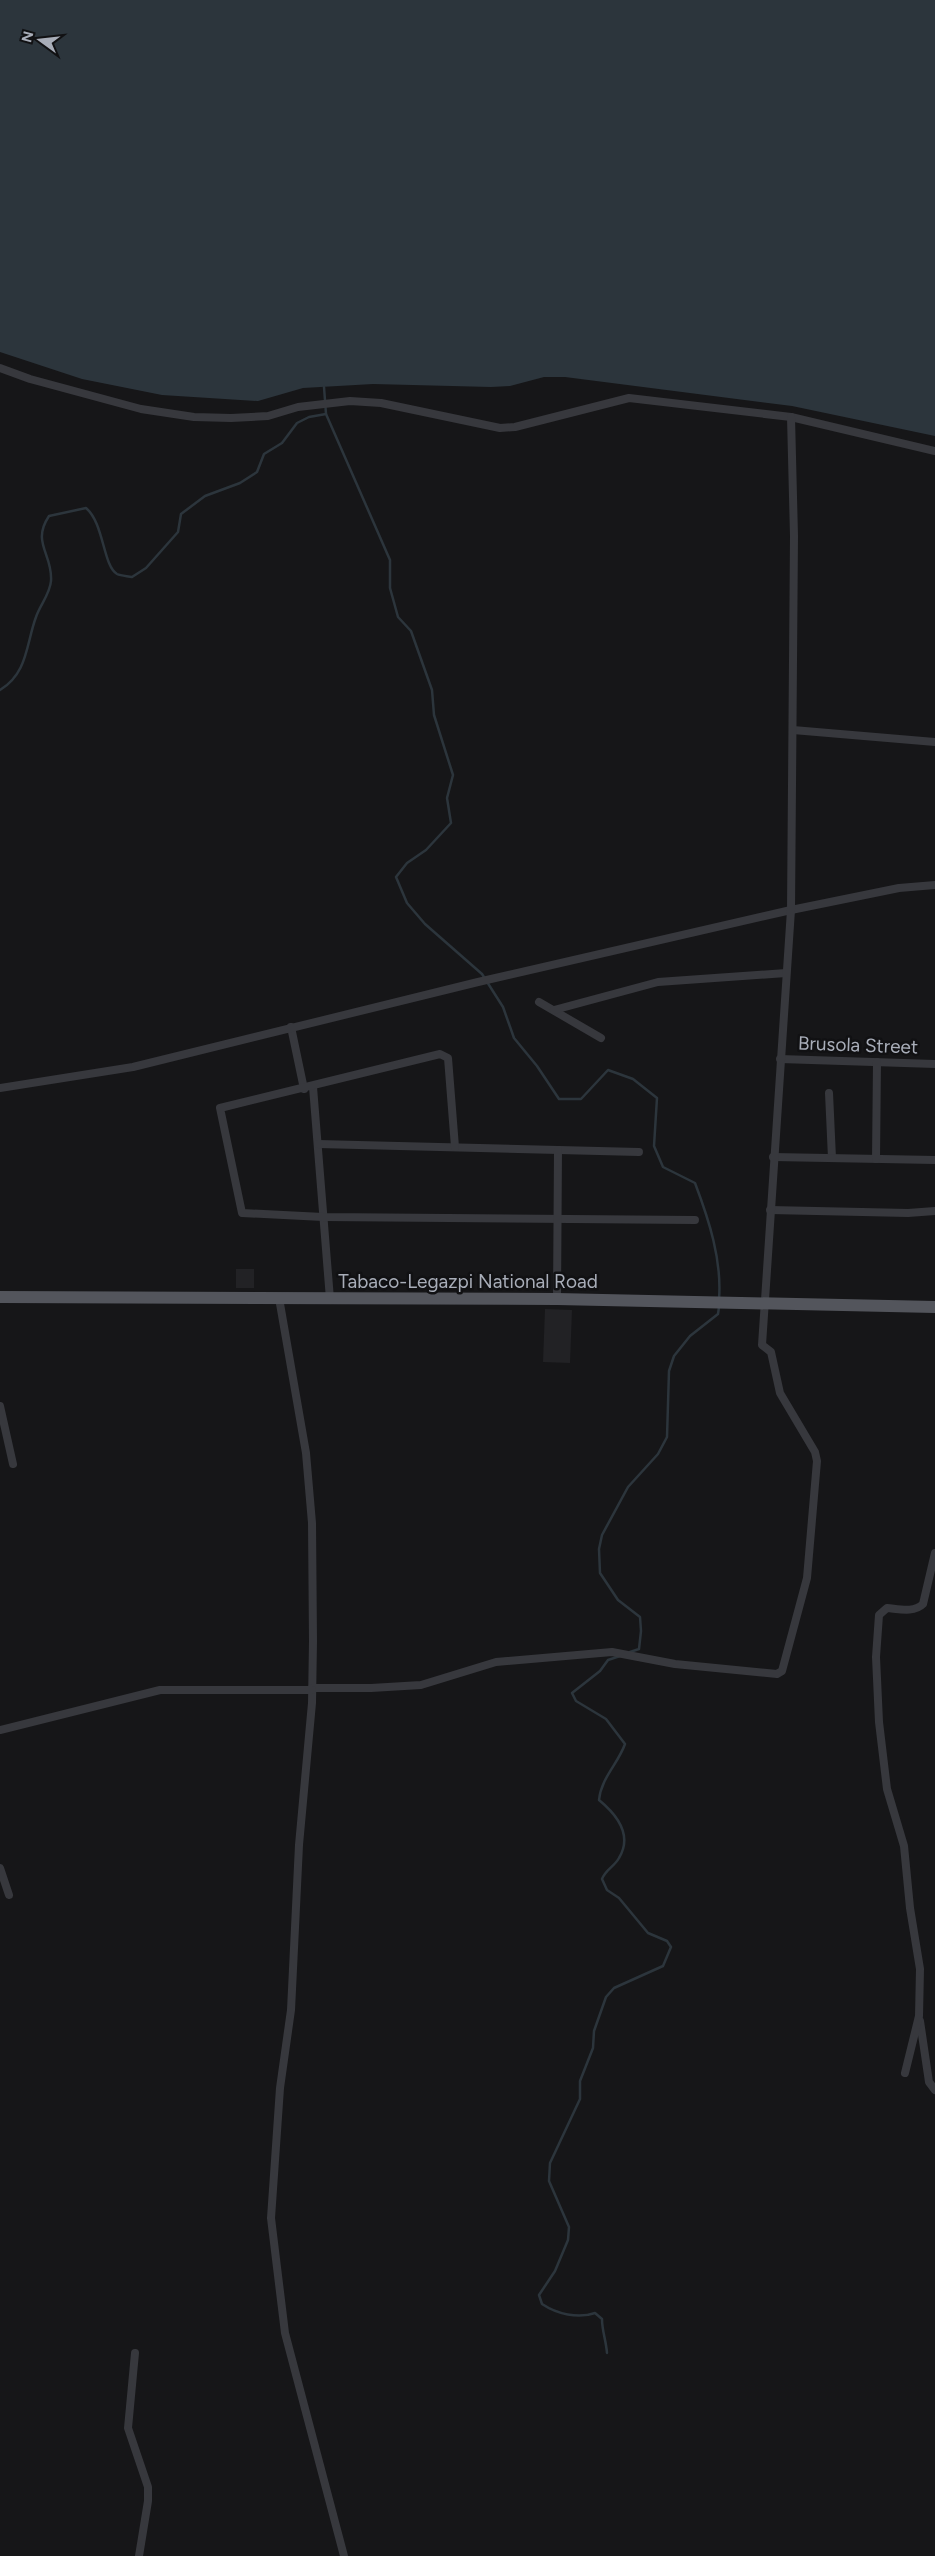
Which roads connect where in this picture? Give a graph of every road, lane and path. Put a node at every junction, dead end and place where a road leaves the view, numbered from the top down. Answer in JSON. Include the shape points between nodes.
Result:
{"nodes":[{"id":1,"x":0,"y":368,"type":"edge"},
{"id":2,"x":791,"y":417,"type":"junction"},
{"id":3,"x":935,"y":451,"type":"edge"},
{"id":4,"x":792,"y":730,"type":"junction"},
{"id":5,"x":935,"y":742,"type":"edge"},
{"id":6,"x":935,"y":885,"type":"edge"},
{"id":7,"x":791,"y":910,"type":"junction"},
{"id":8,"x":786,"y":973,"type":"junction"},
{"id":9,"x":539,"y":1002,"type":"dead end"},
{"id":10,"x":554,"y":1010,"type":"junction"},
{"id":11,"x":291,"y":1028,"type":"junction"},
{"id":12,"x":601,"y":1038,"type":"dead end"},
{"id":13,"x":780,"y":1059,"type":"junction"},
{"id":14,"x":877,"y":1062,"type":"junction"},
{"id":15,"x":935,"y":1064,"type":"edge"},
{"id":16,"x":313,"y":1087,"type":"junction"},
{"id":17,"x":0,"y":1088,"type":"edge"},
{"id":18,"x":304,"y":1089,"type":"junction"},
{"id":19,"x":829,"y":1093,"type":"dead end"},
{"id":20,"x":318,"y":1144,"type":"junction"},
{"id":21,"x":455,"y":1147,"type":"junction"},
{"id":22,"x":558,"y":1150,"type":"junction"},
{"id":23,"x":639,"y":1152,"type":"dead end"},
{"id":24,"x":773,"y":1157,"type":"junction"},
{"id":25,"x":832,"y":1158,"type":"junction"},
{"id":26,"x":876,"y":1159,"type":"junction"},
{"id":27,"x":935,"y":1160,"type":"edge"},
{"id":28,"x":770,"y":1210,"type":"junction"},
{"id":29,"x":935,"y":1211,"type":"edge"},
{"id":30,"x":323,"y":1217,"type":"junction"},
{"id":31,"x":558,"y":1218,"type":"junction"},
{"id":32,"x":695,"y":1220,"type":"dead end"},
{"id":33,"x":0,"y":1297,"type":"edge"},
{"id":34,"x":279,"y":1298,"type":"junction"},
{"id":35,"x":330,"y":1298,"type":"junction"},
{"id":36,"x":557,"y":1300,"type":"junction"},
{"id":37,"x":764,"y":1304,"type":"junction"},
{"id":38,"x":935,"y":1307,"type":"edge"},
{"id":39,"x":0,"y":1406,"type":"edge"},
{"id":40,"x":13,"y":1464,"type":"dead end"},
{"id":41,"x":935,"y":1553,"type":"edge"},
{"id":42,"x":312,"y":1689,"type":"junction"},
{"id":43,"x":0,"y":1730,"type":"edge"},
{"id":44,"x":0,"y":1868,"type":"edge"},
{"id":45,"x":9,"y":1896,"type":"dead end"},
{"id":46,"x":919,"y":2016,"type":"junction"},
{"id":47,"x":905,"y":2073,"type":"dead end"},
{"id":48,"x":935,"y":2090,"type":"edge"},
{"id":49,"x":135,"y":2353,"type":"dead end"},
{"id":50,"x":139,"y":2556,"type":"edge"},
{"id":51,"x":344,"y":2556,"type":"edge"}],
"edges":[{"from":1,"to":2,"type":"street","via":[[141,409],[194,417],[268,416],[298,407],[350,401],[381,403],[500,428],[515,428],[629,398]]},
{"from":2,"to":3,"type":"street"},
{"from":2,"to":4,"type":"street","via":[[794,536]]},
{"from":4,"to":5,"type":"street"},
{"from":4,"to":7,"type":"street"},
{"from":6,"to":7,"type":"street","via":[[899,888]]},
{"from":7,"to":8,"type":"street"},
{"from":7,"to":11,"type":"street"},
{"from":8,"to":10,"type":"street","via":[[658,982]]},
{"from":8,"to":13,"type":"street"},
{"from":9,"to":10,"type":"street"},
{"from":10,"to":12,"type":"street"},
{"from":11,"to":17,"type":"street","via":[[133,1067]]},
{"from":11,"to":18,"type":"street"},
{"from":13,"to":14,"type":"street","name":"Brusola Street"},
{"from":13,"to":24,"type":"street"},
{"from":14,"to":15,"type":"street","name":"Brusola Street"},
{"from":14,"to":26,"type":"street"},
{"from":16,"to":18,"type":"street"},
{"from":16,"to":20,"type":"street"},
{"from":16,"to":21,"type":"street","via":[[440,1054],[448,1058]]},
{"from":18,"to":30,"type":"street","via":[[220,1108],[242,1213]]},
{"from":19,"to":25,"type":"street"},
{"from":20,"to":21,"type":"street"},
{"from":20,"to":30,"type":"street"},
{"from":21,"to":22,"type":"street"},
{"from":22,"to":23,"type":"street"},
{"from":22,"to":31,"type":"street"},
{"from":24,"to":25,"type":"street"},
{"from":24,"to":28,"type":"street"},
{"from":25,"to":26,"type":"street"},
{"from":26,"to":27,"type":"street"},
{"from":28,"to":29,"type":"street"},
{"from":28,"to":37,"type":"street"},
{"from":30,"to":31,"type":"street"},
{"from":30,"to":35,"type":"street"},
{"from":31,"to":32,"type":"street"},
{"from":31,"to":36,"type":"street"},
{"from":33,"to":34,"type":"main road","name":"Tabaco-Legazpi National Road"},
{"from":34,"to":35,"type":"main road","name":"Tabaco-Legazpi National Road"},
{"from":34,"to":42,"type":"street","via":[[306,1453],[312,1523]]},
{"from":35,"to":36,"type":"main road","name":"Tabaco-Legazpi National Road"},
{"from":36,"to":37,"type":"main road","name":"Tabaco-Legazpi National Road"},
{"from":37,"to":38,"type":"main road","name":"Tabaco-Legazpi National Road"},
{"from":37,"to":42,"type":"street","via":[[762,1345],[771,1352],[780,1393],[815,1452],[817,1461],[807,1578],[782,1671],[777,1674],[726,1669],[612,1652],[496,1662],[421,1684]]},
{"from":39,"to":40,"type":"street"},
{"from":41,"to":46,"type":"street","via":[[923,1604],[906,1610],[887,1608],[880,1615],[876,1656],[887,1789],[908,1865],[910,1908],[920,1969]]},
{"from":42,"to":43,"type":"street","via":[[160,1690]]},
{"from":42,"to":51,"type":"street","via":[[291,2010],[280,2088],[271,2218],[285,2333]]},
{"from":44,"to":45,"type":"street"},
{"from":46,"to":47,"type":"street"},
{"from":46,"to":48,"type":"street","via":[[929,2082]]},
{"from":49,"to":50,"type":"street","via":[[128,2428],[148,2487]]}]}
